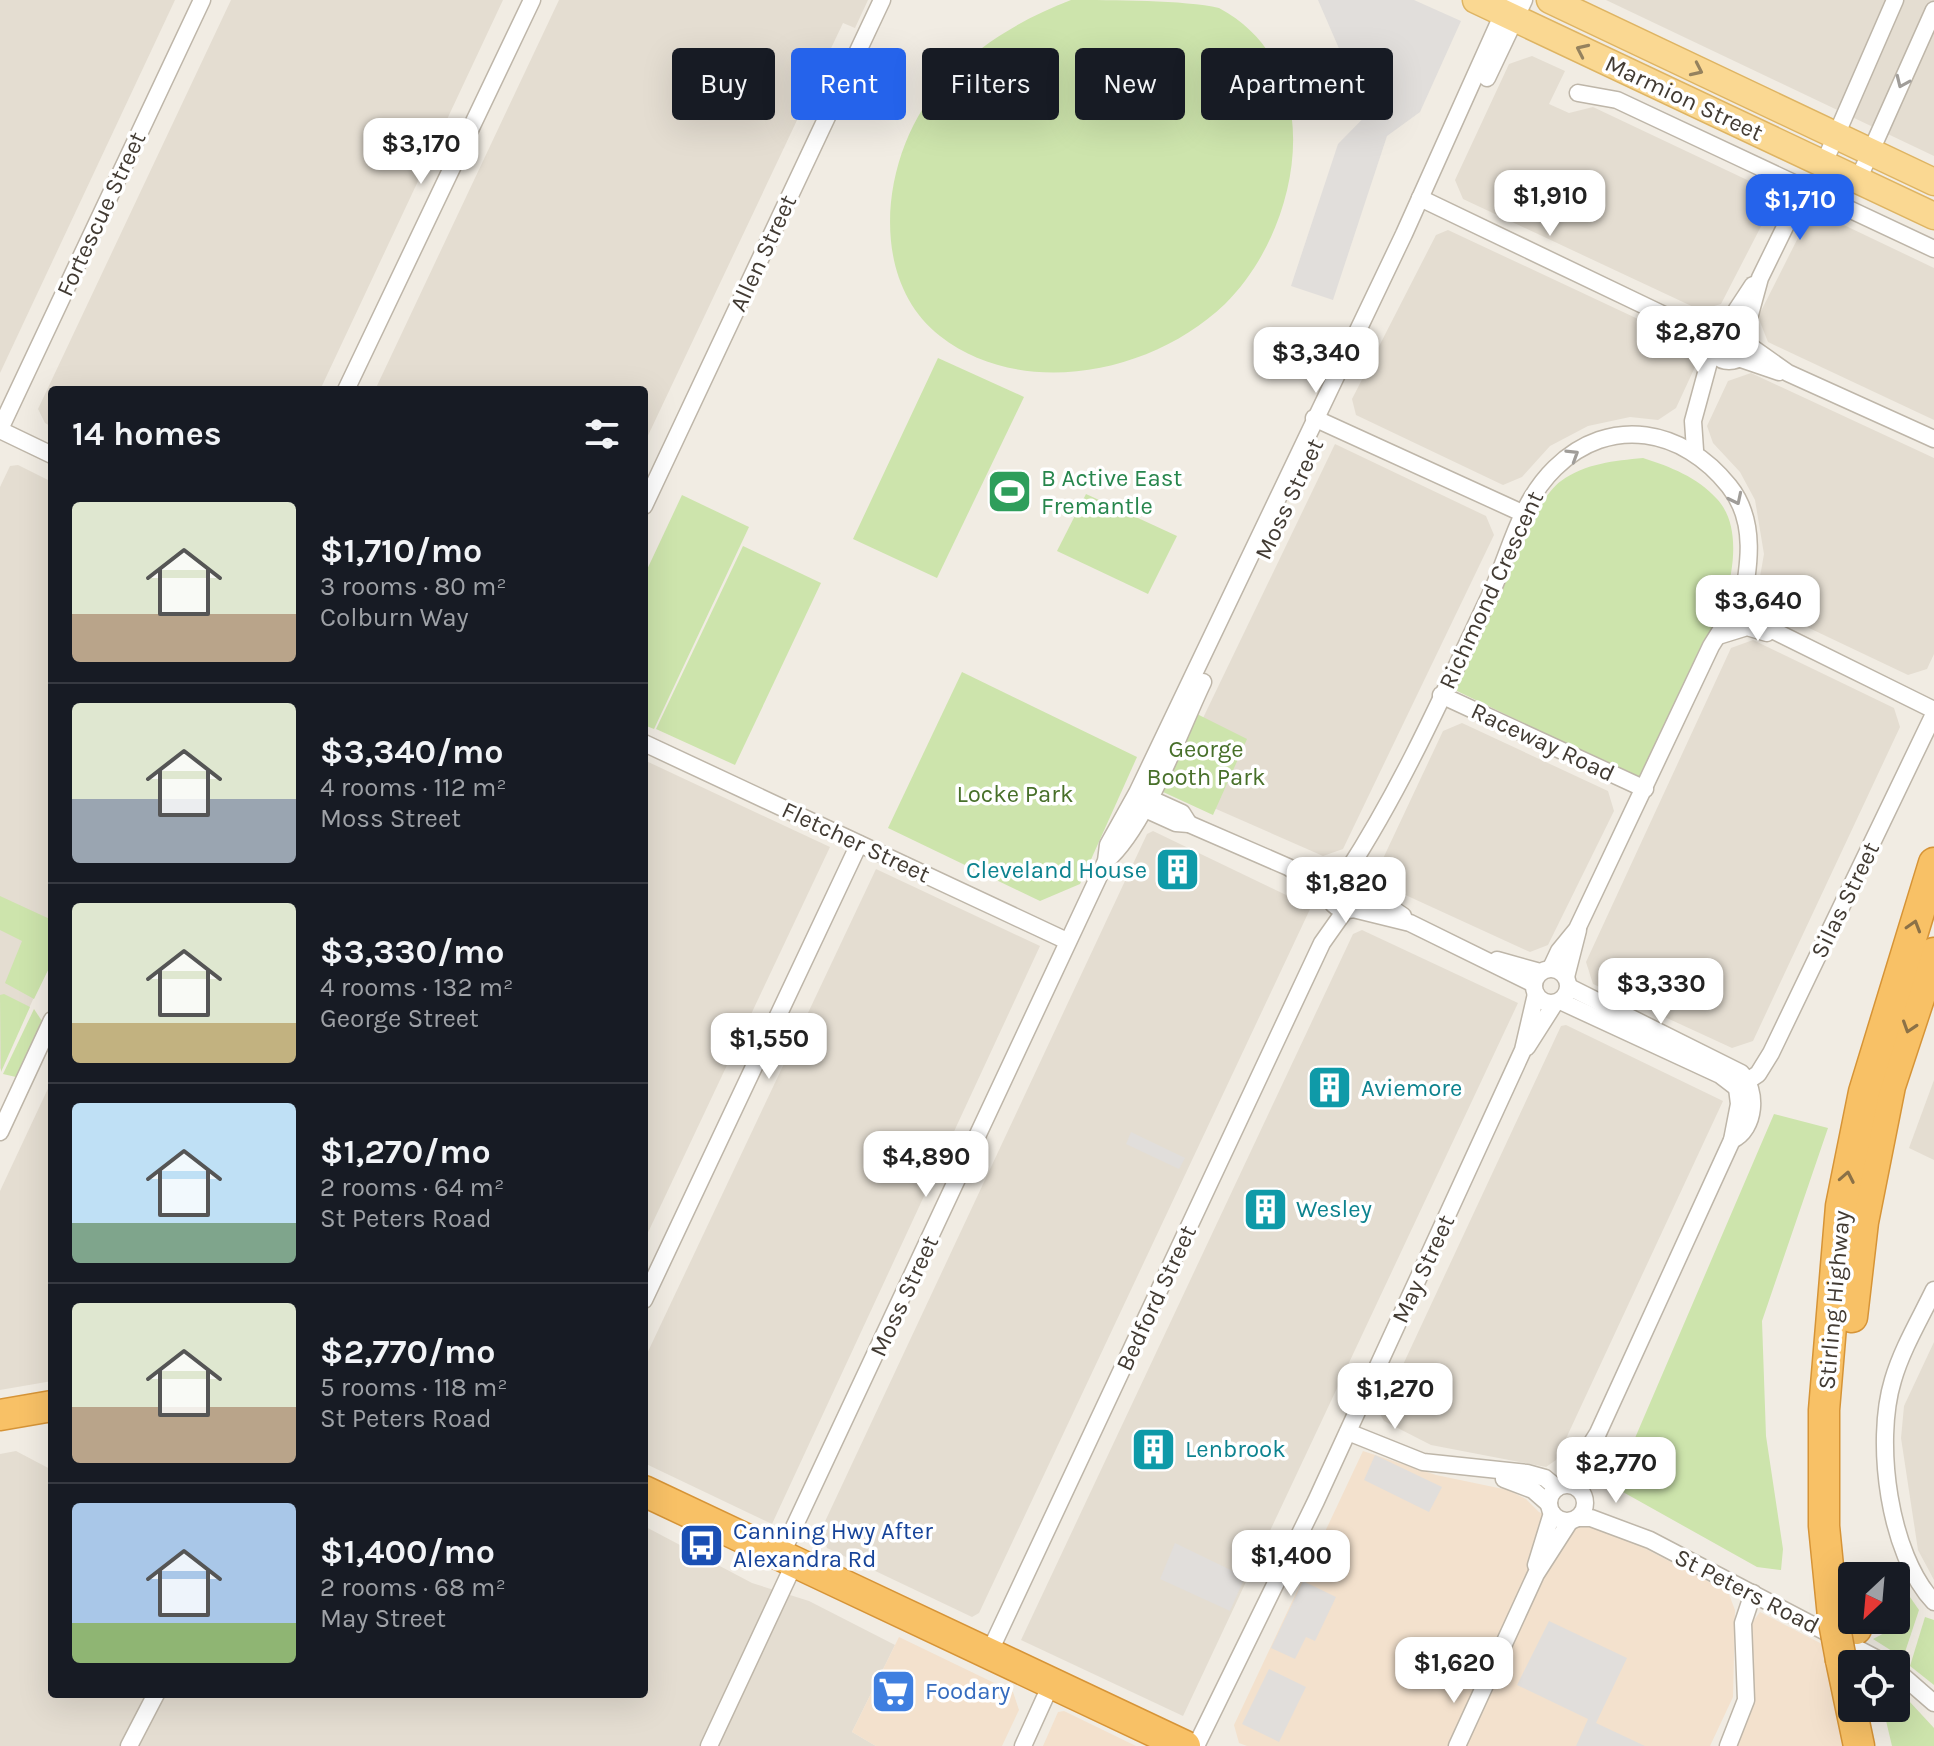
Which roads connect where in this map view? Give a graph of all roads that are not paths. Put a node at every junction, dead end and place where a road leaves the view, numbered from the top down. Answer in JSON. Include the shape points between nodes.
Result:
{"nodes":[{"id":1,"x":202,"y":0,"type":"edge"},
{"id":2,"x":532,"y":0,"type":"edge"},
{"id":3,"x":882,"y":0,"type":"edge"},
{"id":4,"x":1476,"y":0,"type":"edge"},
{"id":5,"x":1550,"y":0,"type":"edge"},
{"id":6,"x":1895,"y":0,"type":"edge"},
{"id":7,"x":1513,"y":8,"type":"edge"},
{"id":8,"x":1933,"y":13,"type":"edge"},
{"id":9,"x":1578,"y":93,"type":"dead end"},
{"id":10,"x":1834,"y":135,"type":"junction"},
{"id":11,"x":1871,"y":153,"type":"junction"},
{"id":12,"x":1824,"y":163,"type":"junction"},
{"id":13,"x":1858,"y":180,"type":"junction"},
{"id":14,"x":1934,"y":182,"type":"edge"},
{"id":15,"x":1804,"y":188,"type":"junction"},
{"id":16,"x":1425,"y":200,"type":"junction"},
{"id":17,"x":1934,"y":216,"type":"edge"},
{"id":18,"x":1934,"y":249,"type":"edge"},
{"id":19,"x":1760,"y":278,"type":"junction"},
{"id":20,"x":1664,"y":315,"type":"junction"},
{"id":21,"x":1722,"y":325,"type":"junction"},
{"id":22,"x":1711,"y":348,"type":"junction"},
{"id":23,"x":1740,"y":349,"type":"junction"},
{"id":24,"x":348,"y":386,"type":"edge"},
{"id":25,"x":1696,"y":414,"type":"junction"},
{"id":26,"x":1320,"y":420,"type":"junction"},
{"id":27,"x":0,"y":430,"type":"edge"},
{"id":28,"x":1934,"y":439,"type":"edge"},
{"id":29,"x":1682,"y":444,"type":"junction"},
{"id":30,"x":48,"y":453,"type":"edge"},
{"id":31,"x":648,"y":497,"type":"edge"},
{"id":32,"x":1522,"y":513,"type":"junction"},
{"id":33,"x":1743,"y":620,"type":"junction"},
{"id":34,"x":1441,"y":695,"type":"junction"},
{"id":35,"x":1934,"y":712,"type":"edge"},
{"id":36,"x":648,"y":745,"type":"edge"},
{"id":37,"x":1645,"y":789,"type":"junction"},
{"id":38,"x":1139,"y":800,"type":"junction"},
{"id":39,"x":859,"y":844,"type":"junction"},
{"id":40,"x":1934,"y":863,"type":"edge"},
{"id":41,"x":1288,"y":867,"type":"junction"},
{"id":42,"x":1353,"y":879,"type":"junction"},
{"id":43,"x":1339,"y":903,"type":"junction"},
{"id":44,"x":1410,"y":923,"type":"junction"},
{"id":45,"x":1067,"y":941,"type":"junction"},
{"id":46,"x":1934,"y":953,"type":"edge"},
{"id":47,"x":1551,"y":986,"type":"junction"},
{"id":48,"x":48,"y":1029,"type":"edge"},
{"id":49,"x":1744,"y":1085,"type":"junction"},
{"id":50,"x":0,"y":1132,"type":"edge"},
{"id":51,"x":1934,"y":1290,"type":"edge"},
{"id":52,"x":648,"y":1292,"type":"edge"},
{"id":53,"x":48,"y":1407,"type":"edge"},
{"id":54,"x":0,"y":1415,"type":"edge"},
{"id":55,"x":1350,"y":1427,"type":"junction"},
{"id":56,"x":1598,"y":1433,"type":"junction"},
{"id":57,"x":1489,"y":1471,"type":"junction"},
{"id":58,"x":1562,"y":1486,"type":"junction"},
{"id":59,"x":648,"y":1493,"type":"edge"},
{"id":60,"x":1585,"y":1497,"type":"junction"},
{"id":61,"x":1550,"y":1508,"type":"junction"},
{"id":62,"x":1574,"y":1520,"type":"junction"},
{"id":63,"x":1650,"y":1540,"type":"junction"},
{"id":64,"x":788,"y":1559,"type":"junction"},
{"id":65,"x":1845,"y":1562,"type":"edge"},
{"id":66,"x":1536,"y":1574,"type":"junction"},
{"id":67,"x":1838,"y":1577,"type":"edge"},
{"id":68,"x":1753,"y":1593,"type":"junction"},
{"id":69,"x":1934,"y":1602,"type":"edge"},
{"id":70,"x":1861,"y":1650,"type":"edge"},
{"id":71,"x":989,"y":1653,"type":"junction"},
{"id":72,"x":1052,"y":1682,"type":"junction"},
{"id":73,"x":1910,"y":1682,"type":"edge"},
{"id":74,"x":154,"y":1698,"type":"edge"},
{"id":75,"x":1934,"y":1703,"type":"edge"},
{"id":76,"x":1857,"y":1722,"type":"edge"},
{"id":77,"x":1874,"y":1722,"type":"edge"},
{"id":78,"x":129,"y":1746,"type":"edge"},
{"id":79,"x":709,"y":1746,"type":"edge"},
{"id":80,"x":1023,"y":1746,"type":"edge"},
{"id":81,"x":1185,"y":1746,"type":"edge"},
{"id":82,"x":1196,"y":1746,"type":"edge"},
{"id":83,"x":1457,"y":1746,"type":"edge"},
{"id":84,"x":1728,"y":1746,"type":"edge"},
{"id":85,"x":1859,"y":1746,"type":"edge"},
{"id":86,"x":1880,"y":1746,"type":"edge"}],
"edges":[{"from":1,"to":27,"type":"street","name":"Fortescue Street"},
{"from":2,"to":24,"type":"street"},
{"from":3,"to":31,"type":"street","name":"Allen Street"},
{"from":4,"to":7,"type":"main road","name":"Marmion Street"},
{"from":5,"to":10,"type":"main road","name":"Marmion Street","one_way":true},
{"from":6,"to":10,"type":"street"},
{"from":12,"to":7,"type":"main road","name":"Marmion Street","one_way":true},
{"from":7,"to":16,"type":"street","name":"Moss Street"},
{"from":8,"to":11,"type":"street","one_way":true},
{"from":9,"to":15,"type":"street","via":[[1617,100]]},
{"from":10,"to":11,"type":"main road","name":"Marmion Street"},
{"from":10,"to":12,"type":"street"},
{"from":11,"to":13,"type":"street"},
{"from":11,"to":14,"type":"main road","name":"Marmion Street"},
{"from":12,"to":13,"type":"main road","name":"Marmion Street"},
{"from":13,"to":17,"type":"main road","name":"Marmion Street"},
{"from":15,"to":18,"type":"street"},
{"from":15,"to":19,"type":"street"},
{"from":16,"to":20,"type":"street"},
{"from":16,"to":26,"type":"street","name":"Moss Street"},
{"from":19,"to":21,"type":"street"},
{"from":19,"to":23,"type":"street"},
{"from":20,"to":21,"type":"street"},
{"from":20,"to":22,"type":"street"},
{"from":21,"to":22,"type":"street"},
{"from":21,"to":23,"type":"street","via":[[1738,325]]},
{"from":22,"to":23,"type":"street"},
{"from":22,"to":25,"type":"street"},
{"from":23,"to":25,"type":"street"},
{"from":23,"to":28,"type":"street"},
{"from":25,"to":29,"type":"street"},
{"from":25,"to":29,"type":"street"},
{"from":26,"to":32,"type":"street"},
{"from":26,"to":38,"type":"street","name":"Moss Street"},
{"from":27,"to":30,"type":"street"},
{"from":32,"to":29,"type":"street","name":"Richmond Crescent","one_way":true,"via":[[1553,470],[1605,439],[1629,435]]},
{"from":29,"to":33,"type":"street","one_way":true,"via":[[1730,487],[1746,522],[1750,560]]},
{"from":32,"to":34,"type":"street","name":"Richmond Crescent","via":[[1507,557]]},
{"from":33,"to":35,"type":"street"},
{"from":33,"to":37,"type":"street","via":[[1726,622]]},
{"from":34,"to":37,"type":"street","name":"Raceway Road"},
{"from":34,"to":42,"type":"street","name":"Richmond Crescent"},
{"from":35,"to":49,"type":"street","name":"Silas Street","via":[[1771,1053]]},
{"from":36,"to":39,"type":"street","name":"Fletcher Street"},
{"from":37,"to":47,"type":"street","via":[[1577,929],[1559,951]]},
{"from":38,"to":41,"type":"street","via":[[1182,813],[1189,824]]},
{"from":38,"to":45,"type":"street","name":"Moss Street","via":[[1120,850],[1106,861]]},
{"from":39,"to":45,"type":"street","name":"Fletcher Street"},
{"from":39,"to":52,"type":"street"},
{"from":67,"to":40,"type":"highway","name":"Stirling Highway","one_way":true,"via":[[1824,1526],[1824,1410],[1841,1206],[1864,1092]]},
{"from":41,"to":42,"type":"street"},
{"from":41,"to":43,"type":"street"},
{"from":42,"to":43,"type":"street","via":[[1330,881]]},
{"from":42,"to":43,"type":"street","via":[[1362,902]]},
{"from":42,"to":44,"type":"street"},
{"from":43,"to":44,"type":"street"},
{"from":43,"to":71,"type":"street","name":"Bedford Street"},
{"from":44,"to":47,"type":"street"},
{"from":45,"to":64,"type":"street","name":"Moss Street"},
{"from":46,"to":65,"type":"highway","name":"Stirling Highway","one_way":true,"via":[[1890,1086],[1863,1222],[1846,1361]]},
{"from":47,"to":49,"type":"street"},
{"from":47,"to":55,"type":"street","name":"May Street"},
{"from":48,"to":50,"type":"street"},
{"from":49,"to":56,"type":"street","via":[[1732,1140]]},
{"from":51,"to":69,"type":"street","via":[[1893,1380],[1886,1414],[1895,1523],[1907,1564]]},
{"from":53,"to":54,"type":"highway"},
{"from":55,"to":57,"type":"street","via":[[1411,1459]]},
{"from":55,"to":82,"type":"street","name":"May Street"},
{"from":56,"to":58,"type":"street"},
{"from":56,"to":60,"type":"street"},
{"from":57,"to":58,"type":"street","via":[[1527,1473]]},
{"from":57,"to":61,"type":"street","via":[[1522,1484]]},
{"from":58,"to":60,"type":"street","name":"St Peters Road"},
{"from":58,"to":61,"type":"street"},
{"from":59,"to":64,"type":"highway"},
{"from":60,"to":62,"type":"street"},
{"from":60,"to":63,"type":"street","name":"St Peters Road"},
{"from":61,"to":62,"type":"street","name":"St Peters Road"},
{"from":61,"to":66,"type":"street"},
{"from":62,"to":63,"type":"street","name":"St Peters Road","via":[[1591,1518]]},
{"from":62,"to":66,"type":"street"},
{"from":63,"to":68,"type":"street","name":"St Peters Road"},
{"from":64,"to":71,"type":"highway"},
{"from":64,"to":79,"type":"street","name":"Moss Street"},
{"from":66,"to":83,"type":"street"},
{"from":68,"to":70,"type":"street","name":"St Peters Road"},
{"from":68,"to":84,"type":"street","via":[[1743,1623],[1746,1700]]},
{"from":71,"to":72,"type":"highway"},
{"from":72,"to":80,"type":"street"},
{"from":72,"to":81,"type":"highway"},
{"from":73,"to":75,"type":"street"},
{"from":74,"to":78,"type":"street"},
{"from":76,"to":85,"type":"highway","name":"Stirling Highway"},
{"from":77,"to":86,"type":"highway"}]}
